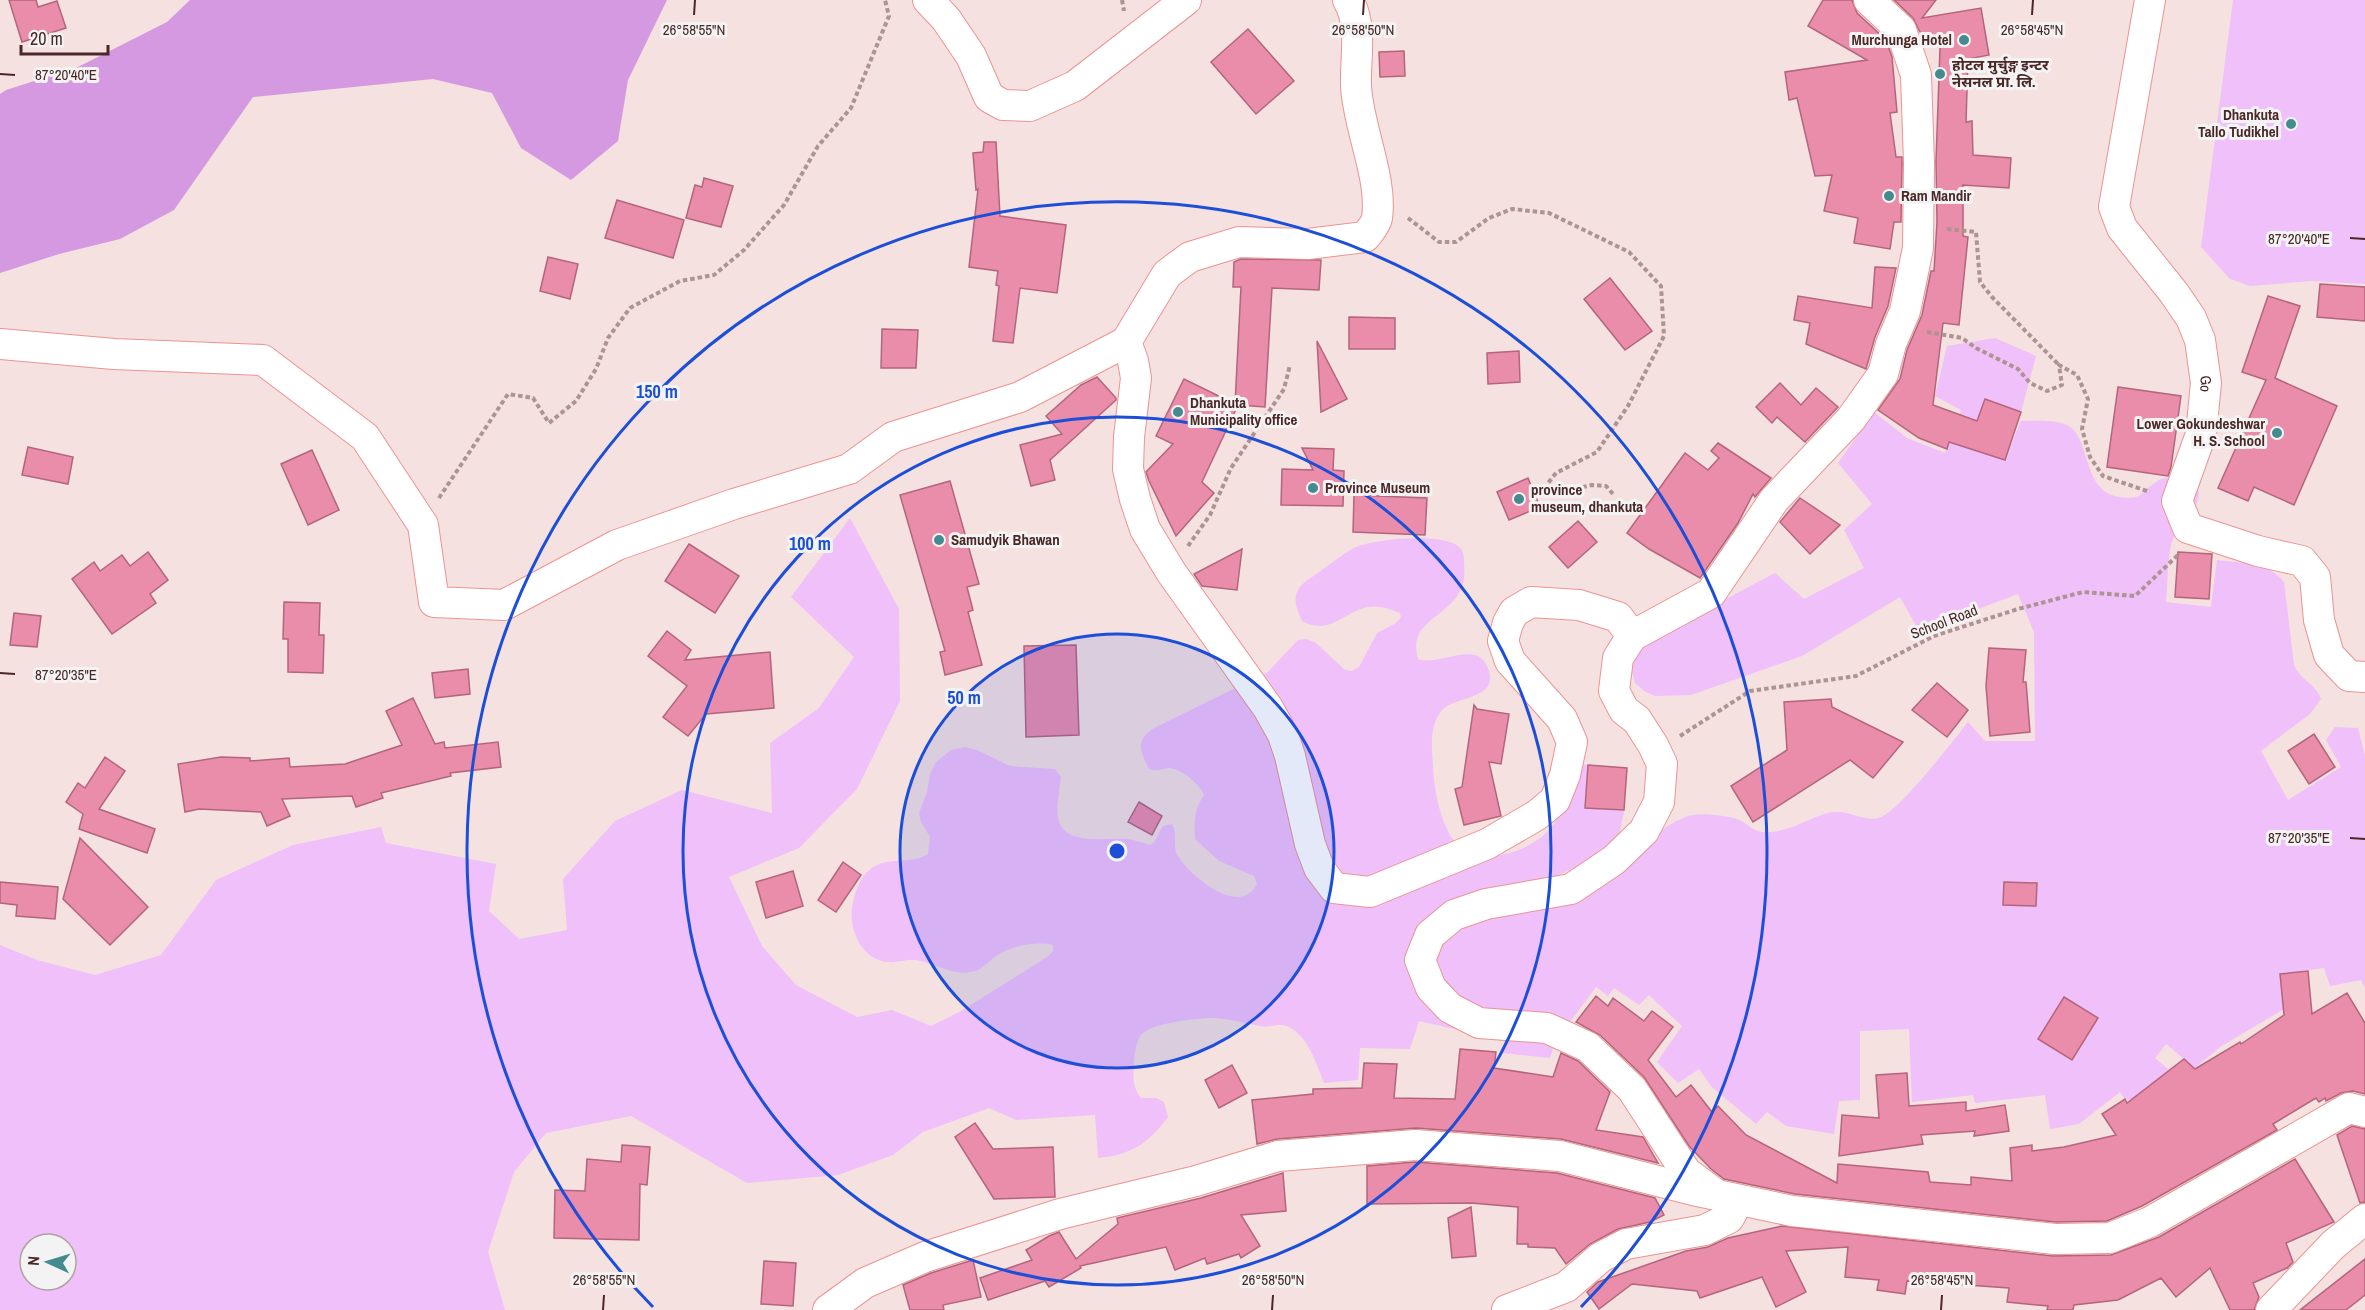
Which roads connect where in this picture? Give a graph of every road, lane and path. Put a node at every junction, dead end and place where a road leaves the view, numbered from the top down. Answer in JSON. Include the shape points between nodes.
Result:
{"nodes":[{"id":1,"x":885,"y":0,"type":"edge"},
{"id":2,"x":928,"y":0,"type":"edge"},
{"id":3,"x":1186,"y":0,"type":"edge"},
{"id":4,"x":1348,"y":0,"type":"edge"},
{"id":5,"x":1869,"y":0,"type":"edge"},
{"id":6,"x":2150,"y":0,"type":"edge"},
{"id":7,"x":1404,"y":212,"type":"dead end"},
{"id":8,"x":1946,"y":228,"type":"dead end"},
{"id":9,"x":1896,"y":331,"type":"junction"},
{"id":10,"x":1126,"y":342,"type":"junction"},
{"id":11,"x":0,"y":344,"type":"edge"},
{"id":12,"x":1290,"y":365,"type":"dead end"},
{"id":13,"x":2060,"y":365,"type":"junction"},
{"id":14,"x":1613,"y":494,"type":"dead end"},
{"id":15,"x":2177,"y":501,"type":"junction"},
{"id":16,"x":423,"y":525,"type":"junction"},
{"id":17,"x":2185,"y":548,"type":"dead end"},
{"id":18,"x":1171,"y":572,"type":"junction"},
{"id":19,"x":1632,"y":636,"type":"junction"},
{"id":20,"x":2365,"y":677,"type":"edge"},
{"id":21,"x":1676,"y":739,"type":"dead end"},
{"id":22,"x":2365,"y":1112,"type":"edge"},
{"id":23,"x":1728,"y":1198,"type":"junction"},
{"id":24,"x":2365,"y":1219,"type":"edge"},
{"id":25,"x":828,"y":1310,"type":"edge"},
{"id":26,"x":1507,"y":1310,"type":"edge"},
{"id":27,"x":2271,"y":1310,"type":"edge"}],
"edges":[{"from":1,"to":16,"type":"path","via":[[889,16],[851,108],[818,146],[784,205],[744,250],[714,275],[680,281],[630,308],[608,338],[596,369],[576,401],[549,423],[532,398],[508,394]]},
{"from":2,"to":3,"type":"street","via":[[971,56],[989,97],[1003,105],[1030,106],[1075,86]]},
{"from":4,"to":10,"type":"street","via":[[1358,38],[1356,87],[1377,195],[1377,220],[1365,237],[1308,244],[1239,242],[1190,257],[1167,274]]},
{"from":5,"to":9,"type":"street","via":[[1901,30],[1916,75],[1918,248],[1905,310]]},
{"from":6,"to":15,"type":"street","name":"Go","via":[[2114,207],[2122,228],[2180,301],[2200,340],[2206,383],[2202,434]]},
{"from":7,"to":14,"type":"path","via":[[1439,242],[1456,243],[1489,218],[1512,209],[1549,213],[1629,252],[1661,286],[1664,336],[1628,406],[1597,452],[1556,473],[1548,483],[1556,493],[1592,485],[1606,486]]},
{"from":8,"to":13,"type":"path","via":[[1976,232],[1980,282]]},
{"from":9,"to":13,"type":"path","via":[[1939,332],[1962,338],[2018,369],[2030,383],[2047,391],[2062,385]]},
{"from":9,"to":19,"type":"street","via":[[1883,374],[1851,418],[1773,500],[1711,593]]},
{"from":10,"to":16,"type":"street","via":[[1020,397],[893,437],[849,469],[617,545],[504,605],[434,602]]},
{"from":10,"to":18,"type":"street","via":[[1136,378],[1128,469],[1145,529]]},
{"from":11,"to":16,"type":"street","via":[[114,354],[263,360],[365,437]]},
{"from":12,"to":18,"type":"path","via":[[1284,389],[1232,468],[1210,515]]},
{"from":13,"to":15,"type":"path","via":[[2077,375],[2088,399],[2082,429],[2090,457],[2103,476]]},
{"from":15,"to":20,"type":"street","via":[[2188,528],[2302,561],[2315,577],[2319,620],[2329,655],[2349,676]]},
{"from":17,"to":21,"type":"path","name":"School Road","via":[[2135,596],[2083,592],[1934,636],[1856,676],[1750,691]]},
{"from":18,"to":19,"type":"street","via":[[1283,735],[1310,844],[1319,868],[1334,888],[1370,892],[1487,844],[1555,801],[1572,742],[1562,719],[1510,661],[1503,641],[1514,612],[1531,602],[1579,605],[1618,617]]},
{"from":19,"to":23,"type":"street","via":[[1618,658],[1614,691],[1624,710],[1637,720],[1662,764],[1659,802],[1644,831],[1614,860],[1570,889],[1486,904],[1454,915],[1430,935],[1420,960],[1431,988],[1450,1008],[1479,1023],[1547,1028],[1588,1047],[1632,1089],[1686,1172]]},
{"from":22,"to":23,"type":"street","via":[[2349,1108],[2150,1222],[2110,1238],[2055,1239],[1792,1211]]},
{"from":23,"to":25,"type":"street","via":[[1560,1156],[1415,1145],[1278,1156],[1196,1181],[1060,1214],[925,1257],[865,1283]]},
{"from":23,"to":26,"type":"street","via":[[1729,1218],[1705,1230],[1626,1244],[1601,1257],[1566,1287]]},
{"from":24,"to":27,"type":"street","via":[[2333,1245]]}]}
